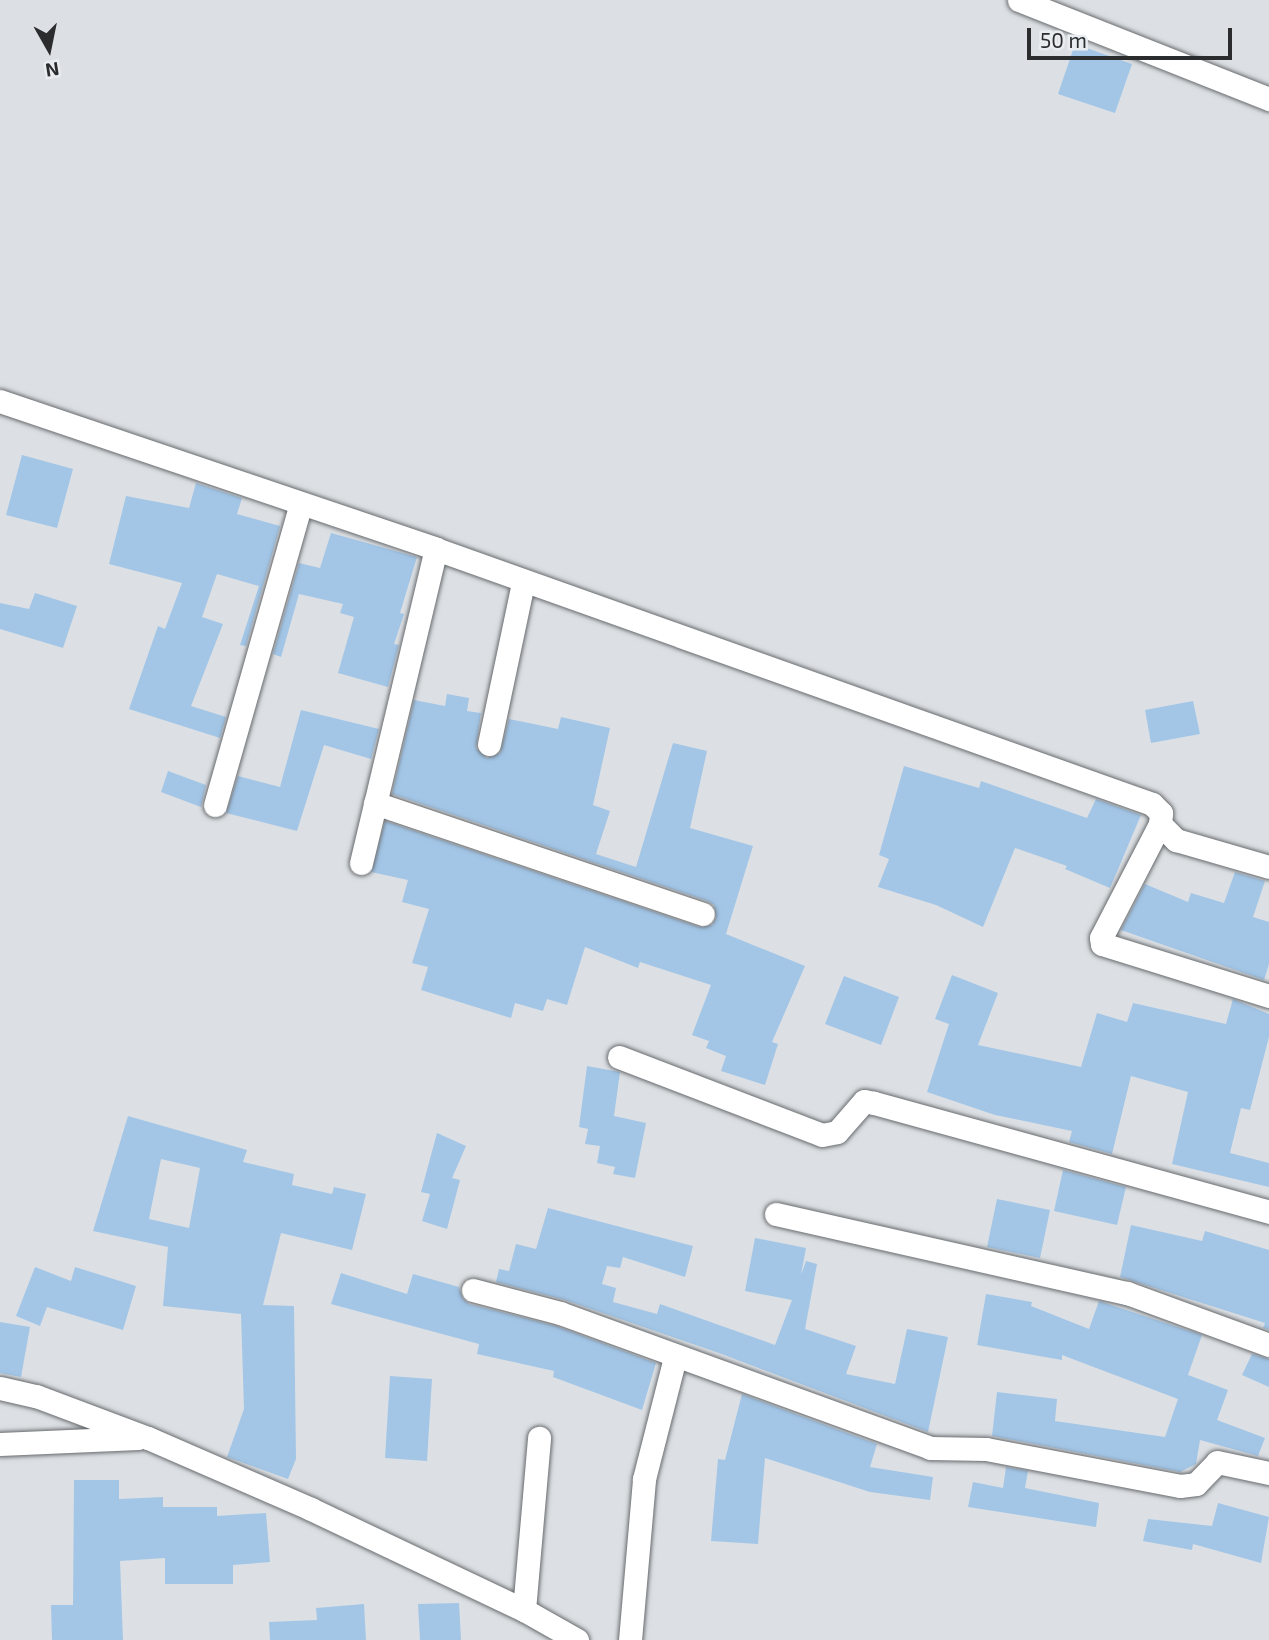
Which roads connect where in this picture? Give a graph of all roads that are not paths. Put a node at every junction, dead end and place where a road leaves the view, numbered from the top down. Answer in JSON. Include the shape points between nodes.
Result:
{"nodes":[{"id":1,"x":1019,"y":0,"type":"edge"},
{"id":2,"x":1269,"y":99,"type":"edge"},
{"id":3,"x":0,"y":401,"type":"edge"},
{"id":4,"x":301,"y":504,"type":"junction"},
{"id":5,"x":436,"y":549,"type":"junction"},
{"id":6,"x":523,"y":582,"type":"junction"},
{"id":7,"x":489,"y":744,"type":"dead end"},
{"id":8,"x":375,"y":803,"type":"junction"},
{"id":9,"x":215,"y":805,"type":"dead end"},
{"id":10,"x":1160,"y":824,"type":"junction"},
{"id":11,"x":360,"y":863,"type":"dead end"},
{"id":12,"x":1269,"y":867,"type":"edge"},
{"id":13,"x":703,"y":914,"type":"dead end"},
{"id":14,"x":1269,"y":996,"type":"edge"},
{"id":15,"x":619,"y":1057,"type":"dead end"},
{"id":16,"x":1269,"y":1212,"type":"edge"},
{"id":17,"x":776,"y":1214,"type":"dead end"},
{"id":18,"x":473,"y":1290,"type":"dead end"},
{"id":19,"x":1269,"y":1345,"type":"edge"},
{"id":20,"x":675,"y":1357,"type":"junction"},
{"id":21,"x":0,"y":1388,"type":"edge"},
{"id":22,"x":148,"y":1438,"type":"junction"},
{"id":23,"x":540,"y":1438,"type":"dead end"},
{"id":24,"x":0,"y":1444,"type":"edge"},
{"id":25,"x":1269,"y":1472,"type":"edge"},
{"id":26,"x":524,"y":1610,"type":"junction"},
{"id":27,"x":577,"y":1640,"type":"edge"},
{"id":28,"x":630,"y":1640,"type":"edge"}],
"edges":[{"from":1,"to":2,"type":"street"},
{"from":3,"to":4,"type":"street"},
{"from":4,"to":5,"type":"street"},
{"from":4,"to":9,"type":"street"},
{"from":5,"to":6,"type":"street"},
{"from":5,"to":8,"type":"street"},
{"from":6,"to":7,"type":"street"},
{"from":6,"to":10,"type":"street","via":[[1152,804],[1161,813]]},
{"from":8,"to":11,"type":"street"},
{"from":8,"to":13,"type":"street"},
{"from":10,"to":12,"type":"street","via":[[1175,840]]},
{"from":10,"to":14,"type":"street","via":[[1101,938],[1102,944]]},
{"from":15,"to":16,"type":"street","via":[[822,1135],[837,1132],[864,1101]]},
{"from":17,"to":19,"type":"street","via":[[1127,1293]]},
{"from":18,"to":20,"type":"street","via":[[560,1313]]},
{"from":20,"to":25,"type":"street","via":[[930,1448],[986,1450],[1180,1486],[1196,1485],[1217,1462]]},
{"from":20,"to":28,"type":"street","via":[[644,1479]]},
{"from":21,"to":22,"type":"street","via":[[36,1396]]},
{"from":22,"to":24,"type":"street"},
{"from":22,"to":26,"type":"street"},
{"from":23,"to":26,"type":"street"},
{"from":26,"to":27,"type":"street"}]}
